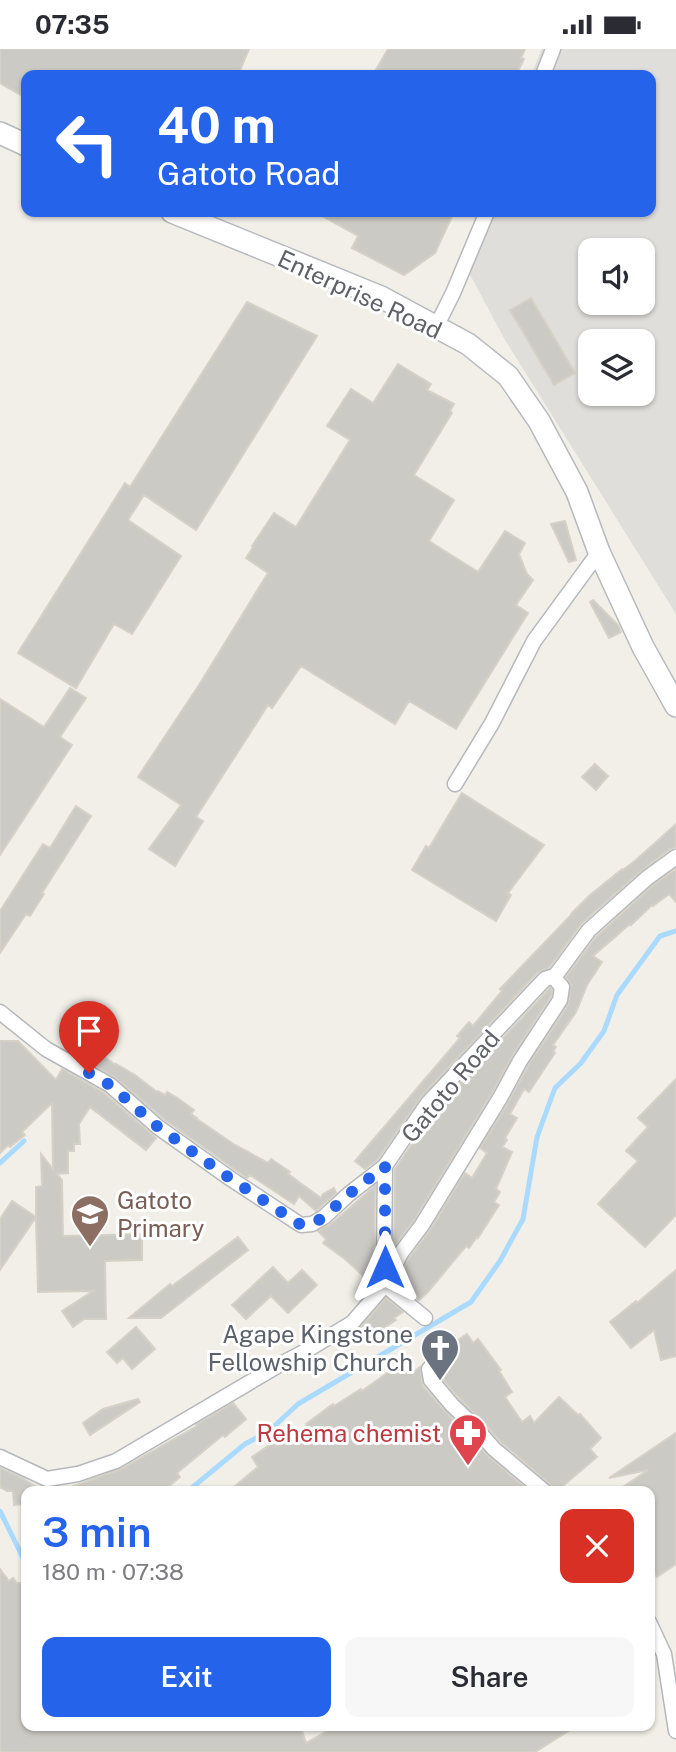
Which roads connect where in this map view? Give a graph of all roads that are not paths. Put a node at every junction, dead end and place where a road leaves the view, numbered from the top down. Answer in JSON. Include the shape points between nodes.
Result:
{"nodes":[{"id":1,"x":554,"y":49,"type":"edge"},
{"id":2,"x":545,"y":70,"type":"edge"},
{"id":3,"x":0,"y":133,"type":"edge"},
{"id":4,"x":21,"y":143,"type":"edge"},
{"id":5,"x":184,"y":217,"type":"edge"},
{"id":6,"x":485,"y":217,"type":"edge"},
{"id":7,"x":436,"y":327,"type":"junction"},
{"id":8,"x":599,"y":552,"type":"junction"},
{"id":9,"x":676,"y":706,"type":"edge"},
{"id":10,"x":455,"y":784,"type":"dead end"},
{"id":11,"x":676,"y":857,"type":"edge"},
{"id":12,"x":555,"y":976,"type":"junction"},
{"id":13,"x":0,"y":1012,"type":"edge"},
{"id":14,"x":385,"y":1166,"type":"junction"},
{"id":15,"x":388,"y":1279,"type":"junction"},
{"id":16,"x":425,"y":1318,"type":"dead end"},
{"id":17,"x":449,"y":1341,"type":"dead end"},
{"id":18,"x":0,"y":1457,"type":"edge"},
{"id":19,"x":538,"y":1486,"type":"edge"},
{"id":20,"x":655,"y":1635,"type":"edge"},
{"id":21,"x":676,"y":1731,"type":"edge"}],
"edges":[{"from":1,"to":2,"type":"street"},
{"from":3,"to":4,"type":"main road"},
{"from":5,"to":7,"type":"main road","name":"Enterprise Road","via":[[381,297]]},
{"from":6,"to":7,"type":"street"},
{"from":7,"to":8,"type":"main road","name":"Enterprise Road","via":[[468,344],[508,376],[578,492]]},
{"from":8,"to":9,"type":"main road","name":"Enterprise Road"},
{"from":8,"to":10,"type":"street","via":[[534,641]]},
{"from":11,"to":12,"type":"street","name":"Gatoto Road","via":[[589,930]]},
{"from":12,"to":14,"type":"street","name":"Gatoto Road","via":[[545,979],[428,1103]]},
{"from":12,"to":15,"type":"street","via":[[562,987],[560,1000]]},
{"from":13,"to":14,"type":"street","name":"Gatoto Road","via":[[46,1049],[110,1085],[158,1127],[301,1225],[324,1217]]},
{"from":14,"to":15,"type":"street","via":[[384,1261]]},
{"from":15,"to":16,"type":"street"},
{"from":15,"to":18,"type":"street","via":[[352,1322],[116,1461],[47,1479]]},
{"from":17,"to":19,"type":"street","via":[[429,1369],[432,1380],[494,1449]]},
{"from":20,"to":21,"type":"street","via":[[664,1654]]}]}
